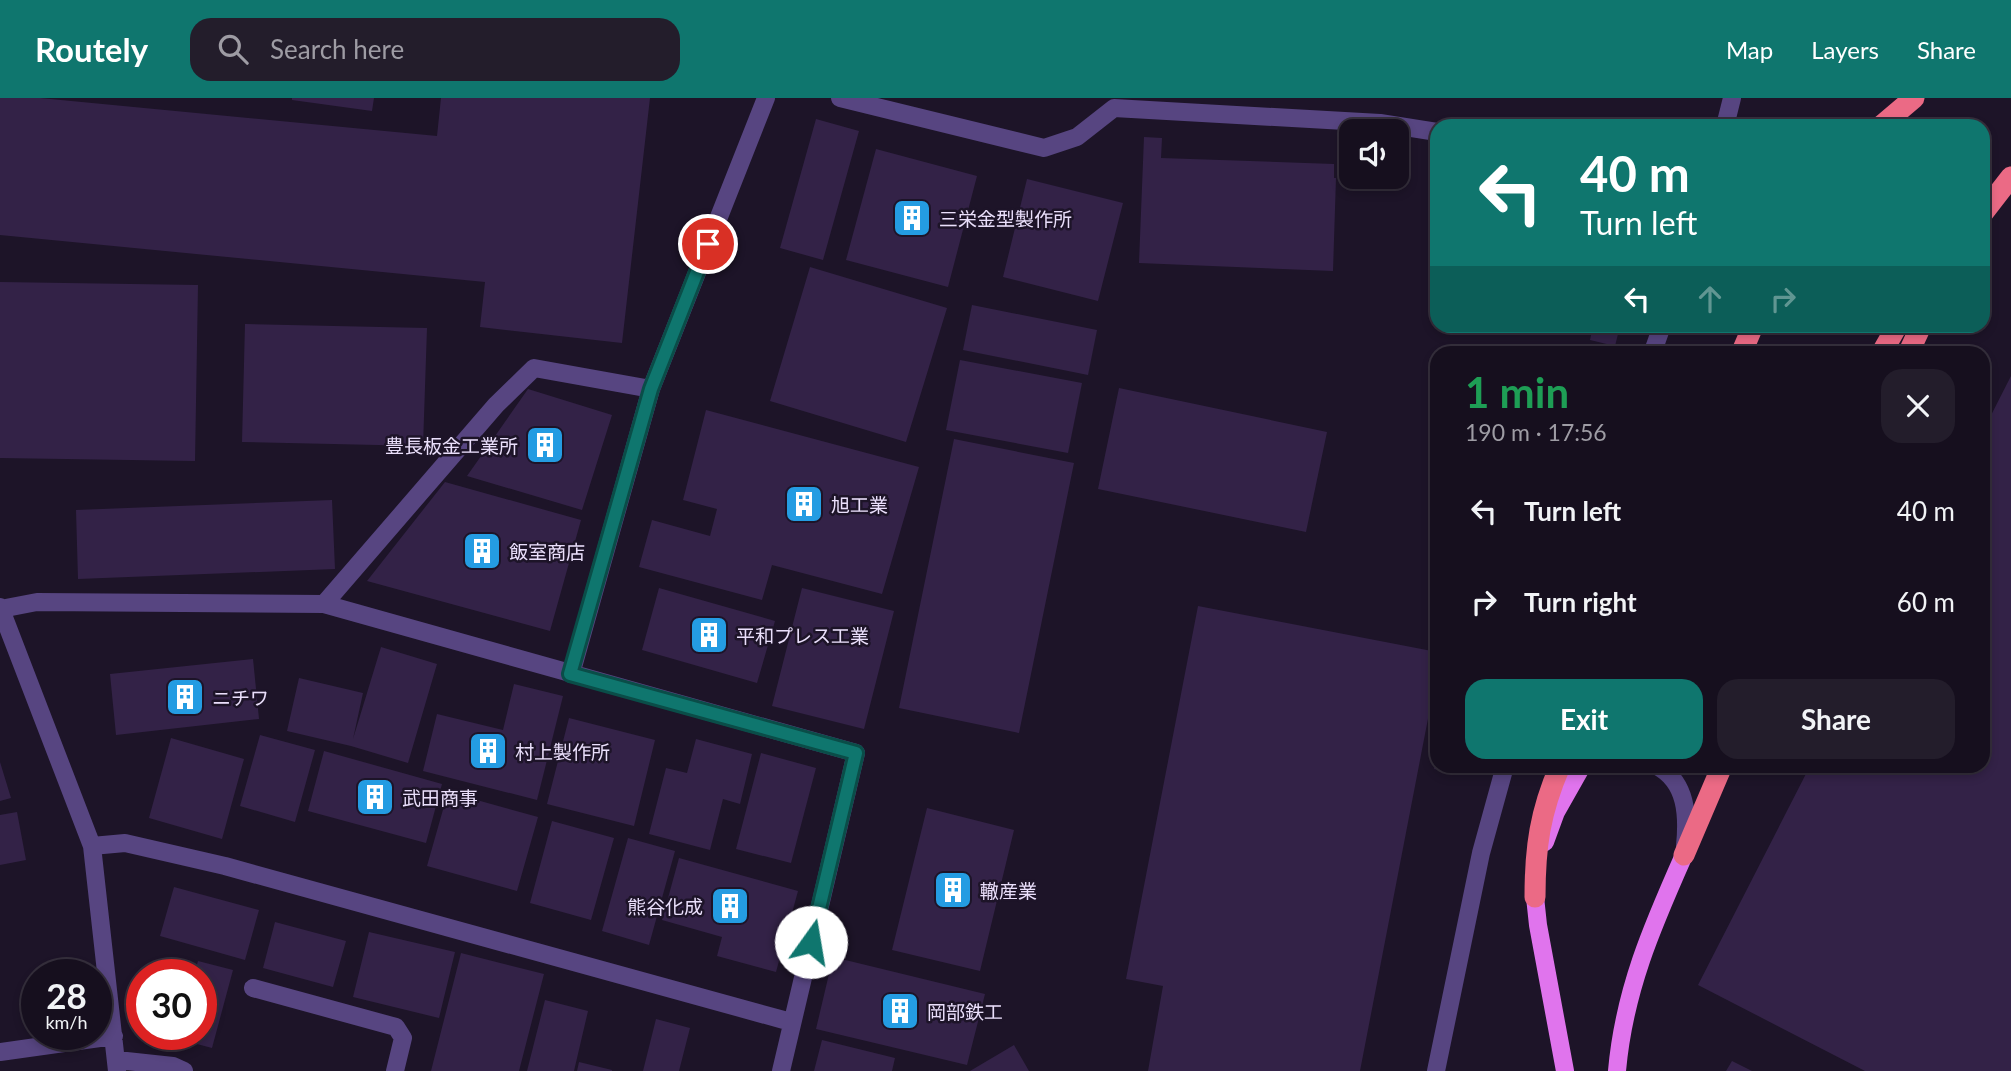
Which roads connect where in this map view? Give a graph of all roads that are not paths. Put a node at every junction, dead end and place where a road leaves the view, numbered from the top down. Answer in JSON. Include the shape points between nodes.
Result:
{"nodes":[{"id":1,"x":766,"y":98,"type":"edge"},
{"id":2,"x":840,"y":98,"type":"edge"},
{"id":3,"x":1732,"y":98,"type":"edge"},
{"id":4,"x":1914,"y":98,"type":"edge"},
{"id":5,"x":1727,"y":119,"type":"edge"},
{"id":6,"x":1889,"y":119,"type":"edge"},
{"id":7,"x":1430,"y":131,"type":"edge"},
{"id":8,"x":2011,"y":177,"type":"edge"},
{"id":9,"x":1990,"y":204,"type":"edge"},
{"id":10,"x":651,"y":389,"type":"junction"},
{"id":11,"x":324,"y":604,"type":"junction"},
{"id":12,"x":1,"y":608,"type":"edge"},
{"id":13,"x":570,"y":674,"type":"junction"},
{"id":14,"x":1503,"y":773,"type":"edge"},
{"id":15,"x":1557,"y":773,"type":"edge"},
{"id":16,"x":1578,"y":773,"type":"edge"},
{"id":17,"x":1665,"y":773,"type":"edge"},
{"id":18,"x":1719,"y":773,"type":"edge"},
{"id":19,"x":92,"y":846,"type":"junction"},
{"id":20,"x":1684,"y":855,"type":"junction"},
{"id":21,"x":1535,"y":897,"type":"junction"},
{"id":22,"x":253,"y":988,"type":"dead end"},
{"id":23,"x":791,"y":1023,"type":"junction"},
{"id":24,"x":114,"y":1036,"type":"junction"},
{"id":25,"x":0,"y":1052,"type":"edge"},
{"id":26,"x":117,"y":1065,"type":"edge"},
{"id":27,"x":184,"y":1071,"type":"edge"},
{"id":28,"x":395,"y":1071,"type":"edge"},
{"id":29,"x":781,"y":1071,"type":"edge"},
{"id":30,"x":1436,"y":1071,"type":"edge"},
{"id":31,"x":1565,"y":1071,"type":"edge"},
{"id":32,"x":1617,"y":1071,"type":"edge"}],
"edges":[{"from":1,"to":10,"type":"street"},
{"from":2,"to":7,"type":"street","via":[[1044,148],[1077,137],[1114,108],[1380,123]]},
{"from":3,"to":5,"type":"street"},
{"from":4,"to":6,"type":"highway"},
{"from":8,"to":9,"type":"highway"},
{"from":10,"to":11,"type":"street","via":[[534,368],[496,405]]},
{"from":10,"to":13,"type":"street"},
{"from":11,"to":12,"type":"street","via":[[37,602]]},
{"from":11,"to":13,"type":"street"},
{"from":12,"to":19,"type":"street"},
{"from":13,"to":23,"type":"street","via":[[856,753]]},
{"from":14,"to":30,"type":"street","via":[[1481,853]]},
{"from":15,"to":21,"type":"highway","via":[[1538,836]]},
{"from":16,"to":21,"type":"main road","via":[[1546,837]]},
{"from":17,"to":20,"type":"street","via":[[1685,800]]},
{"from":18,"to":20,"type":"highway"},
{"from":19,"to":23,"type":"street","via":[[125,843],[225,866]]},
{"from":19,"to":24,"type":"street"},
{"from":20,"to":32,"type":"main road","via":[[1637,968]]},
{"from":21,"to":31,"type":"main road"},
{"from":22,"to":28,"type":"street","via":[[396,1027],[403,1038]]},
{"from":23,"to":29,"type":"street"},
{"from":24,"to":25,"type":"street"},
{"from":24,"to":26,"type":"street"},
{"from":26,"to":27,"type":"street","via":[[173,1066]]}]}
